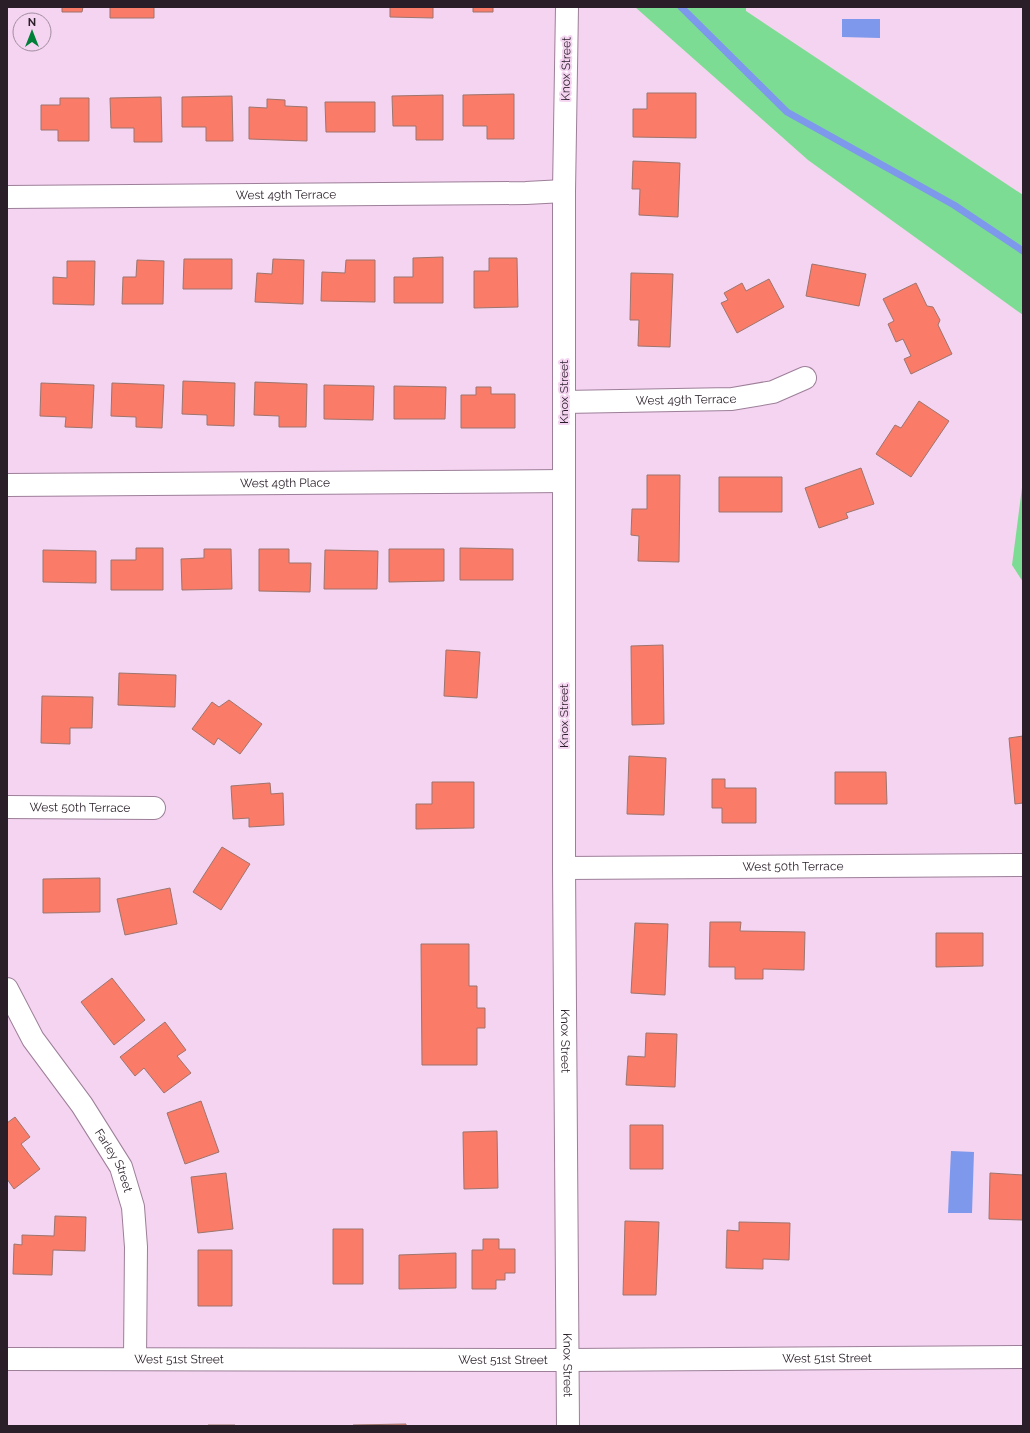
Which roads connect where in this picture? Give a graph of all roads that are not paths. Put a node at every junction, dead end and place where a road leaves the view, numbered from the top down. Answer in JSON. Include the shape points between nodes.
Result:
{"nodes":[{"id":1,"x":567,"y":7,"type":"edge"},
{"id":2,"x":564,"y":191,"type":"junction"},
{"id":3,"x":7,"y":197,"type":"edge"},
{"id":4,"x":806,"y":378,"type":"dead end"},
{"id":5,"x":564,"y":402,"type":"junction"},
{"id":6,"x":564,"y":481,"type":"junction"},
{"id":7,"x":7,"y":485,"type":"edge"},
{"id":8,"x":7,"y":807,"type":"edge"},
{"id":9,"x":154,"y":808,"type":"dead end"},
{"id":10,"x":1023,"y":865,"type":"edge"},
{"id":11,"x":564,"y":868,"type":"junction"},
{"id":12,"x":7,"y":989,"type":"edge"},
{"id":13,"x":1023,"y":1357,"type":"edge"},
{"id":14,"x":7,"y":1359,"type":"edge"},
{"id":15,"x":135,"y":1359,"type":"junction"},
{"id":16,"x":568,"y":1360,"type":"junction"},
{"id":17,"x":568,"y":1426,"type":"edge"}],
"edges":[{"from":1,"to":2,"type":"street","name":"Knox Street"},
{"from":2,"to":3,"type":"street","name":"West 49th Terrace"},
{"from":2,"to":5,"type":"street","name":"Knox Street"},
{"from":4,"to":5,"type":"street","name":"West 49th Terrace","via":[[773,392],[732,399]]},
{"from":5,"to":6,"type":"street","name":"Knox Street"},
{"from":6,"to":7,"type":"street","name":"West 49th Place"},
{"from":6,"to":11,"type":"street","name":"Knox Street"},
{"from":8,"to":9,"type":"street","name":"West 50th Terrace"},
{"from":10,"to":11,"type":"street","name":"West 50th Terrace"},
{"from":11,"to":16,"type":"street","name":"Knox Street"},
{"from":12,"to":15,"type":"street","name":"Farley Street","via":[[33,1039],[82,1106],[121,1167],[133,1207],[136,1247]]},
{"from":13,"to":16,"type":"street","name":"West 51st Street"},
{"from":14,"to":15,"type":"street","name":"West 51st Street"},
{"from":15,"to":16,"type":"street","name":"West 51st Street"},
{"from":16,"to":17,"type":"street","name":"Knox Street"}]}
